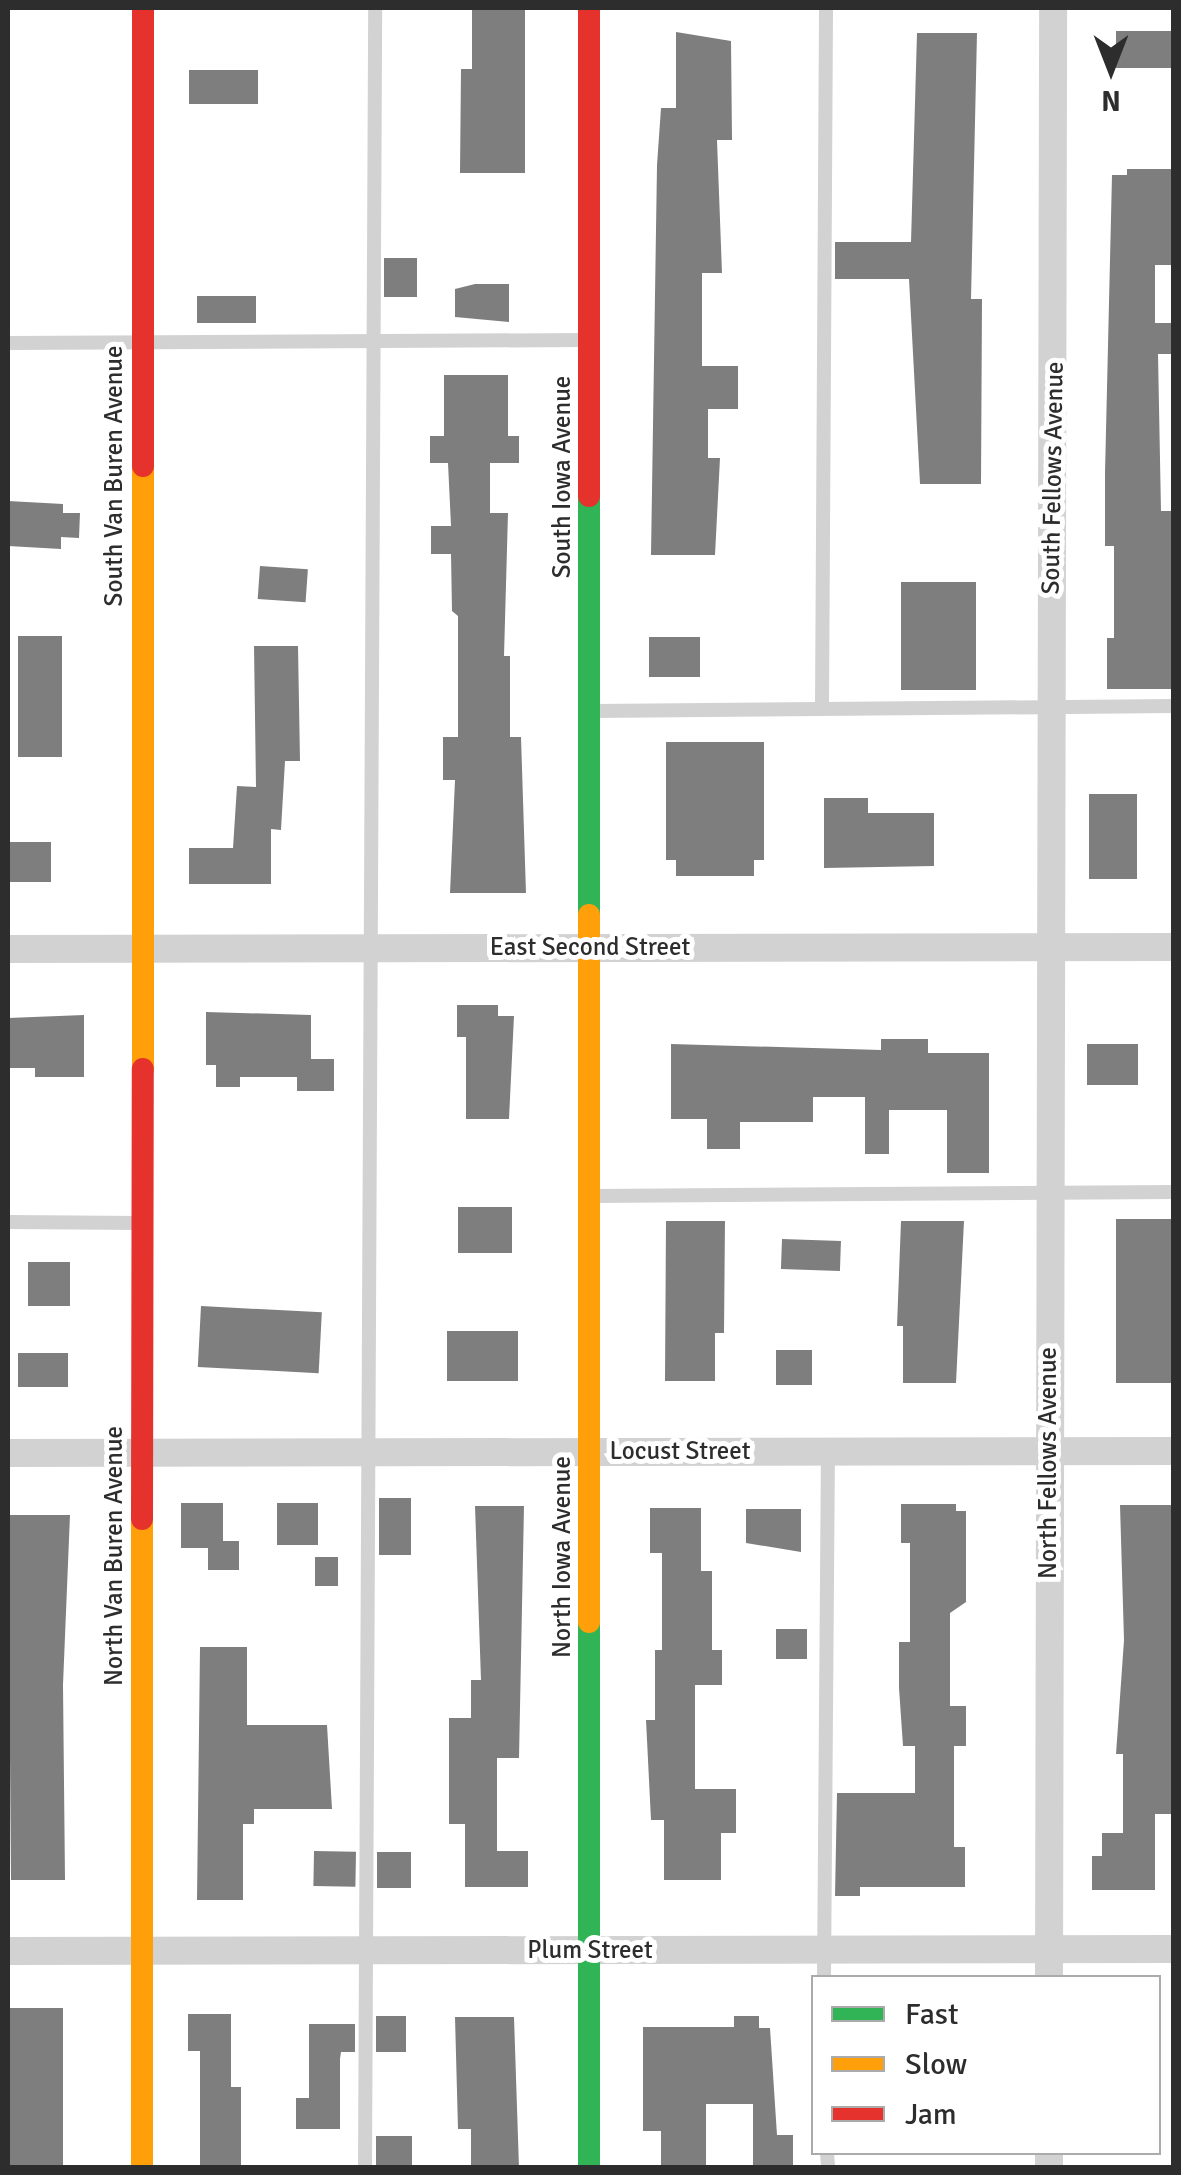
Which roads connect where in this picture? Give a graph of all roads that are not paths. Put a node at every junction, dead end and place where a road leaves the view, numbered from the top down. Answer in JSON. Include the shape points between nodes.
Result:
{"nodes":[{"id":1,"x":143,"y":8,"type":"edge"},
{"id":2,"x":375,"y":8,"type":"edge"},
{"id":3,"x":589,"y":8,"type":"edge"},
{"id":4,"x":826,"y":8,"type":"edge"},
{"id":5,"x":1053,"y":8,"type":"edge"},
{"id":6,"x":590,"y":340,"type":"junction"},
{"id":7,"x":373,"y":341,"type":"junction"},
{"id":8,"x":141,"y":342,"type":"junction"},
{"id":9,"x":8,"y":343,"type":"edge"},
{"id":10,"x":1047,"y":706,"type":"junction"},
{"id":11,"x":1174,"y":706,"type":"edge"},
{"id":12,"x":822,"y":708,"type":"junction"},
{"id":13,"x":590,"y":712,"type":"junction"},
{"id":14,"x":140,"y":944,"type":"junction"},
{"id":15,"x":590,"y":946,"type":"junction"},
{"id":16,"x":1174,"y":947,"type":"edge"},
{"id":17,"x":1047,"y":948,"type":"junction"},
{"id":18,"x":8,"y":949,"type":"edge"},
{"id":19,"x":374,"y":949,"type":"junction"},
{"id":20,"x":1174,"y":1192,"type":"edge"},
{"id":21,"x":1047,"y":1194,"type":"junction"},
{"id":22,"x":590,"y":1196,"type":"junction"},
{"id":23,"x":8,"y":1222,"type":"edge"},
{"id":24,"x":140,"y":1223,"type":"junction"},
{"id":25,"x":1174,"y":1451,"type":"edge"},
{"id":26,"x":368,"y":1452,"type":"junction"},
{"id":27,"x":589,"y":1452,"type":"junction"},
{"id":28,"x":828,"y":1452,"type":"junction"},
{"id":29,"x":1048,"y":1452,"type":"junction"},
{"id":30,"x":8,"y":1453,"type":"edge"},
{"id":31,"x":141,"y":1453,"type":"junction"},
{"id":32,"x":1174,"y":1949,"type":"edge"},
{"id":33,"x":142,"y":1950,"type":"junction"},
{"id":34,"x":366,"y":1950,"type":"junction"},
{"id":35,"x":589,"y":1950,"type":"junction"},
{"id":36,"x":8,"y":1951,"type":"edge"},
{"id":37,"x":1049,"y":1963,"type":"edge"},
{"id":38,"x":824,"y":1964,"type":"edge"},
{"id":39,"x":142,"y":2168,"type":"edge"},
{"id":40,"x":365,"y":2168,"type":"edge"},
{"id":41,"x":588,"y":2168,"type":"edge"}],
"edges":[{"from":1,"to":8,"type":"main road","name":"South Van Buren Avenue"},
{"from":2,"to":7,"type":"lane"},
{"from":3,"to":6,"type":"main road","name":"South Iowa Avenue"},
{"from":4,"to":12,"type":"lane"},
{"from":5,"to":10,"type":"street","name":"South Fellows Avenue","via":[[1056,376]]},
{"from":6,"to":7,"type":"lane"},
{"from":6,"to":13,"type":"main road","name":"South Iowa Avenue"},
{"from":7,"to":8,"type":"lane"},
{"from":7,"to":19,"type":"lane"},
{"from":8,"to":9,"type":"lane"},
{"from":8,"to":14,"type":"main road","name":"South Van Buren Avenue"},
{"from":10,"to":11,"type":"lane"},
{"from":10,"to":12,"type":"lane"},
{"from":10,"to":17,"type":"street","name":"South Fellows Avenue"},
{"from":12,"to":13,"type":"lane"},
{"from":13,"to":15,"type":"main road","name":"South Iowa Avenue"},
{"from":14,"to":18,"type":"street","name":"East Second Street"},
{"from":14,"to":19,"type":"street","name":"East Second Street"},
{"from":14,"to":24,"type":"main road","name":"North Van Buren Avenue"},
{"from":15,"to":17,"type":"street","name":"East Second Street"},
{"from":15,"to":19,"type":"street","name":"East Second Street"},
{"from":15,"to":22,"type":"main road","name":"North Iowa Avenue"},
{"from":16,"to":17,"type":"street","name":"East Second Street"},
{"from":17,"to":21,"type":"street","name":"North Fellows Avenue"},
{"from":19,"to":26,"type":"lane"},
{"from":20,"to":21,"type":"lane"},
{"from":21,"to":22,"type":"lane"},
{"from":21,"to":29,"type":"street","name":"North Fellows Avenue"},
{"from":22,"to":27,"type":"main road","name":"North Iowa Avenue"},
{"from":23,"to":24,"type":"lane"},
{"from":24,"to":31,"type":"main road","name":"North Van Buren Avenue"},
{"from":25,"to":29,"type":"street","name":"Locust Street"},
{"from":26,"to":27,"type":"street","name":"Locust Street"},
{"from":26,"to":31,"type":"street","name":"Locust Street"},
{"from":26,"to":34,"type":"lane"},
{"from":27,"to":28,"type":"street","name":"Locust Street"},
{"from":27,"to":35,"type":"main road","name":"North Iowa Avenue"},
{"from":28,"to":29,"type":"street","name":"Locust Street"},
{"from":28,"to":38,"type":"lane"},
{"from":29,"to":37,"type":"street","name":"North Fellows Avenue"},
{"from":30,"to":31,"type":"street","name":"Locust Street"},
{"from":31,"to":33,"type":"main road","name":"North Van Buren Avenue"},
{"from":32,"to":37,"type":"street","name":"Plum Street"},
{"from":33,"to":34,"type":"street","name":"Plum Street"},
{"from":33,"to":36,"type":"street","name":"Plum Street"},
{"from":33,"to":39,"type":"main road","name":"North Van Buren Avenue"},
{"from":34,"to":35,"type":"street","name":"Plum Street"},
{"from":34,"to":40,"type":"lane"},
{"from":35,"to":38,"type":"street","name":"Plum Street"},
{"from":35,"to":41,"type":"main road","name":"North Iowa Avenue"},
{"from":37,"to":38,"type":"street","name":"Plum Street"}]}
